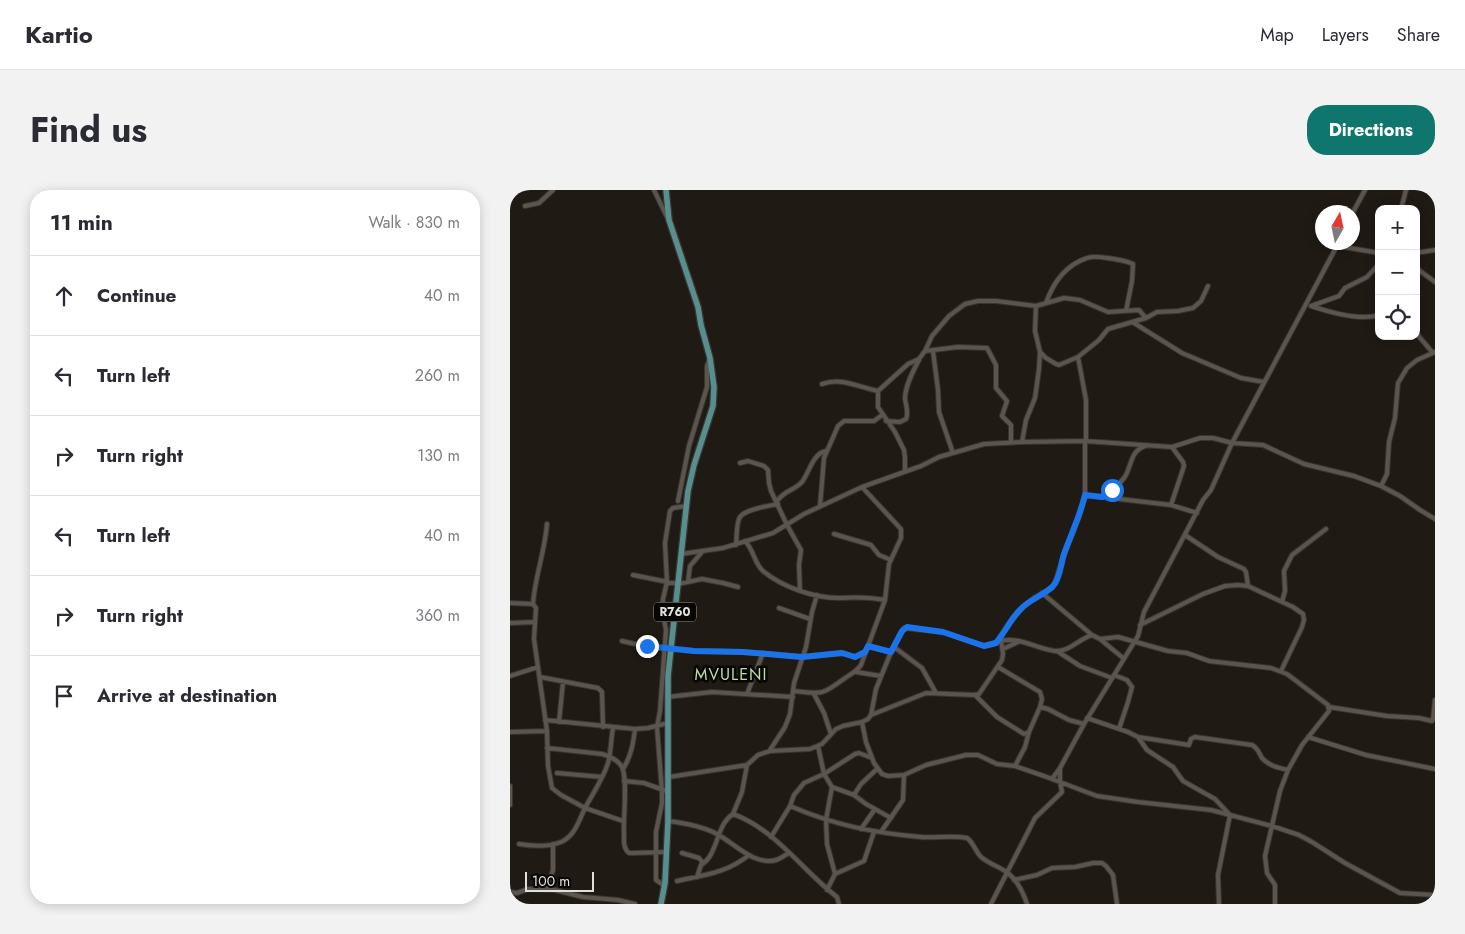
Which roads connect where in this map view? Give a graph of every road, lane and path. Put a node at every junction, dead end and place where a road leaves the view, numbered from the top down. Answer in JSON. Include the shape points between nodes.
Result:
{"nodes":[{"id":1,"x":553,"y":190,"type":"edge"},
{"id":2,"x":654,"y":190,"type":"edge"},
{"id":3,"x":666,"y":190,"type":"edge"},
{"id":4,"x":1365,"y":190,"type":"edge"},
{"id":5,"x":1406,"y":190,"type":"edge"},
{"id":6,"x":1357,"y":205,"type":"edge"},
{"id":7,"x":1402,"y":205,"type":"edge"},
{"id":8,"x":525,"y":206,"type":"dead end"},
{"id":9,"x":669,"y":220,"type":"junction"},
{"id":10,"x":1360,"y":249,"type":"edge"},
{"id":11,"x":1335,"y":250,"type":"edge"},
{"id":12,"x":1435,"y":250,"type":"edge"},
{"id":13,"x":1375,"y":252,"type":"edge"},
{"id":14,"x":1420,"y":252,"type":"edge"},
{"id":15,"x":1375,"y":269,"type":"edge"},
{"id":16,"x":1420,"y":271,"type":"edge"},
{"id":17,"x":1435,"y":282,"type":"edge"},
{"id":18,"x":1208,"y":286,"type":"dead end"},
{"id":19,"x":1046,"y":303,"type":"junction"},
{"id":20,"x":1309,"y":305,"type":"junction"},
{"id":21,"x":1036,"y":306,"type":"junction"},
{"id":22,"x":1126,"y":311,"type":"junction"},
{"id":23,"x":1375,"y":315,"type":"edge"},
{"id":24,"x":1146,"y":318,"type":"junction"},
{"id":25,"x":1134,"y":323,"type":"junction"},
{"id":26,"x":1420,"y":337,"type":"edge"},
{"id":27,"x":933,"y":351,"type":"junction"},
{"id":28,"x":925,"y":352,"type":"junction"},
{"id":29,"x":1040,"y":352,"type":"junction"},
{"id":30,"x":1434,"y":352,"type":"edge"},
{"id":31,"x":1078,"y":357,"type":"junction"},
{"id":32,"x":710,"y":358,"type":"junction"},
{"id":33,"x":920,"y":359,"type":"junction"},
{"id":34,"x":1264,"y":382,"type":"junction"},
{"id":35,"x":822,"y":384,"type":"dead end"},
{"id":36,"x":878,"y":391,"type":"junction"},
{"id":37,"x":882,"y":415,"type":"junction"},
{"id":38,"x":886,"y":421,"type":"junction"},
{"id":39,"x":1085,"y":441,"type":"junction"},
{"id":40,"x":1011,"y":442,"type":"junction"},
{"id":41,"x":1022,"y":442,"type":"junction"},
{"id":42,"x":1232,"y":442,"type":"junction"},
{"id":43,"x":1148,"y":445,"type":"junction"},
{"id":44,"x":1172,"y":447,"type":"junction"},
{"id":45,"x":826,"y":451,"type":"junction"},
{"id":46,"x":953,"y":453,"type":"junction"},
{"id":47,"x":740,"y":464,"type":"dead end"},
{"id":48,"x":905,"y":471,"type":"junction"},
{"id":49,"x":862,"y":486,"type":"junction"},
{"id":50,"x":1381,"y":486,"type":"junction"},
{"id":51,"x":1085,"y":495,"type":"junction"},
{"id":52,"x":1102,"y":497,"type":"junction"},
{"id":53,"x":678,"y":501,"type":"junction"},
{"id":54,"x":777,"y":502,"type":"junction"},
{"id":55,"x":1171,"y":505,"type":"junction"},
{"id":56,"x":683,"y":506,"type":"junction"},
{"id":57,"x":820,"y":506,"type":"junction"},
{"id":58,"x":672,"y":508,"type":"junction"},
{"id":59,"x":1197,"y":513,"type":"junction"},
{"id":60,"x":1435,"y":519,"type":"edge"},
{"id":61,"x":547,"y":524,"type":"dead end"},
{"id":62,"x":787,"y":525,"type":"junction"},
{"id":63,"x":1326,"y":529,"type":"dead end"},
{"id":64,"x":834,"y":534,"type":"dead end"},
{"id":65,"x":1185,"y":535,"type":"junction"},
{"id":66,"x":745,"y":541,"type":"junction"},
{"id":67,"x":736,"y":545,"type":"junction"},
{"id":68,"x":702,"y":551,"type":"junction"},
{"id":69,"x":682,"y":554,"type":"junction"},
{"id":70,"x":891,"y":560,"type":"junction"},
{"id":71,"x":633,"y":575,"type":"dead end"},
{"id":72,"x":667,"y":582,"type":"junction"},
{"id":73,"x":688,"y":582,"type":"junction"},
{"id":74,"x":678,"y":584,"type":"junction"},
{"id":75,"x":1248,"y":586,"type":"junction"},
{"id":76,"x":738,"y":587,"type":"dead end"},
{"id":77,"x":800,"y":591,"type":"junction"},
{"id":78,"x":1042,"y":593,"type":"junction"},
{"id":79,"x":818,"y":594,"type":"junction"},
{"id":80,"x":886,"y":600,"type":"junction"},
{"id":81,"x":510,"y":602,"type":"edge"},
{"id":82,"x":1282,"y":602,"type":"junction"},
{"id":83,"x":533,"y":604,"type":"junction"},
{"id":84,"x":778,"y":608,"type":"dead end"},
{"id":85,"x":810,"y":619,"type":"junction"},
{"id":86,"x":535,"y":622,"type":"junction"},
{"id":87,"x":510,"y":623,"type":"edge"},
{"id":88,"x":1140,"y":626,"type":"junction"},
{"id":89,"x":1092,"y":635,"type":"junction"},
{"id":90,"x":1100,"y":639,"type":"junction"},
{"id":91,"x":1001,"y":640,"type":"junction"},
{"id":92,"x":622,"y":641,"type":"dead end"},
{"id":93,"x":1020,"y":641,"type":"junction"},
{"id":94,"x":1134,"y":641,"type":"junction"},
{"id":95,"x":996,"y":643,"type":"junction"},
{"id":96,"x":868,"y":646,"type":"junction"},
{"id":97,"x":894,"y":647,"type":"junction"},
{"id":98,"x":668,"y":648,"type":"junction"},
{"id":99,"x":1003,"y":649,"type":"junction"},
{"id":100,"x":1057,"y":651,"type":"junction"},
{"id":101,"x":865,"y":652,"type":"junction"},
{"id":102,"x":891,"y":652,"type":"junction"},
{"id":103,"x":763,"y":653,"type":"junction"},
{"id":104,"x":802,"y":657,"type":"junction"},
{"id":105,"x":1123,"y":658,"type":"junction"},
{"id":106,"x":861,"y":665,"type":"junction"},
{"id":107,"x":538,"y":667,"type":"junction"},
{"id":108,"x":998,"y":667,"type":"junction"},
{"id":109,"x":1282,"y":671,"type":"junction"},
{"id":110,"x":856,"y":672,"type":"junction"},
{"id":111,"x":867,"y":673,"type":"junction"},
{"id":112,"x":665,"y":674,"type":"junction"},
{"id":113,"x":510,"y":676,"type":"edge"},
{"id":114,"x":881,"y":676,"type":"junction"},
{"id":115,"x":1112,"y":676,"type":"junction"},
{"id":116,"x":540,"y":677,"type":"junction"},
{"id":117,"x":563,"y":682,"type":"junction"},
{"id":118,"x":793,"y":691,"type":"junction"},
{"id":119,"x":936,"y":693,"type":"junction"},
{"id":120,"x":747,"y":694,"type":"junction"},
{"id":121,"x":814,"y":694,"type":"junction"},
{"id":122,"x":975,"y":695,"type":"junction"},
{"id":123,"x":667,"y":697,"type":"junction"},
{"id":124,"x":793,"y":697,"type":"junction"},
{"id":125,"x":1435,"y":700,"type":"edge"},
{"id":126,"x":1040,"y":707,"type":"junction"},
{"id":127,"x":1329,"y":707,"type":"junction"},
{"id":128,"x":871,"y":715,"type":"junction"},
{"id":129,"x":1088,"y":718,"type":"junction"},
{"id":130,"x":545,"y":720,"type":"junction"},
{"id":131,"x":559,"y":722,"type":"junction"},
{"id":132,"x":862,"y":722,"type":"junction"},
{"id":133,"x":668,"y":723,"type":"junction"},
{"id":134,"x":1084,"y":724,"type":"junction"},
{"id":135,"x":603,"y":727,"type":"junction"},
{"id":136,"x":656,"y":727,"type":"junction"},
{"id":137,"x":613,"y":728,"type":"junction"},
{"id":138,"x":635,"y":729,"type":"junction"},
{"id":139,"x":1119,"y":729,"type":"junction"},
{"id":140,"x":547,"y":731,"type":"junction"},
{"id":141,"x":510,"y":732,"type":"edge"},
{"id":142,"x":831,"y":734,"type":"junction"},
{"id":143,"x":1025,"y":735,"type":"junction"},
{"id":144,"x":1138,"y":737,"type":"junction"},
{"id":145,"x":1308,"y":737,"type":"junction"},
{"id":146,"x":818,"y":746,"type":"junction"},
{"id":147,"x":547,"y":748,"type":"junction"},
{"id":148,"x":770,"y":751,"type":"junction"},
{"id":149,"x":610,"y":756,"type":"junction"},
{"id":150,"x":872,"y":758,"type":"junction"},
{"id":151,"x":747,"y":766,"type":"junction"},
{"id":152,"x":1014,"y":766,"type":"junction"},
{"id":153,"x":1060,"y":768,"type":"junction"},
{"id":154,"x":623,"y":769,"type":"junction"},
{"id":155,"x":878,"y":769,"type":"junction"},
{"id":156,"x":1435,"y":769,"type":"edge"},
{"id":157,"x":1288,"y":770,"type":"junction"},
{"id":158,"x":556,"y":773,"type":"dead end"},
{"id":159,"x":824,"y":774,"type":"junction"},
{"id":160,"x":904,"y":775,"type":"junction"},
{"id":161,"x":602,"y":777,"type":"junction"},
{"id":162,"x":669,"y":778,"type":"junction"},
{"id":163,"x":1052,"y":779,"type":"junction"},
{"id":164,"x":624,"y":781,"type":"junction"},
{"id":165,"x":1060,"y":782,"type":"junction"},
{"id":166,"x":510,"y":786,"type":"edge"},
{"id":167,"x":832,"y":787,"type":"junction"},
{"id":168,"x":662,"y":790,"type":"junction"},
{"id":169,"x":669,"y":792,"type":"junction"},
{"id":170,"x":854,"y":795,"type":"junction"},
{"id":171,"x":510,"y":798,"type":"edge"},
{"id":172,"x":510,"y":805,"type":"edge"},
{"id":173,"x":790,"y":806,"type":"junction"},
{"id":174,"x":585,"y":808,"type":"junction"},
{"id":175,"x":875,"y":809,"type":"junction"},
{"id":176,"x":733,"y":814,"type":"junction"},
{"id":177,"x":1230,"y":816,"type":"junction"},
{"id":178,"x":891,"y":818,"type":"junction"},
{"id":179,"x":826,"y":820,"type":"junction"},
{"id":180,"x":623,"y":821,"type":"junction"},
{"id":181,"x":668,"y":821,"type":"junction"},
{"id":182,"x":1272,"y":826,"type":"junction"},
{"id":183,"x":861,"y":829,"type":"junction"},
{"id":184,"x":874,"y":832,"type":"junction"},
{"id":185,"x":881,"y":832,"type":"junction"},
{"id":186,"x":718,"y":835,"type":"junction"},
{"id":187,"x":657,"y":837,"type":"junction"},
{"id":188,"x":668,"y":837,"type":"junction"},
{"id":189,"x":771,"y":837,"type":"junction"},
{"id":190,"x":519,"y":844,"type":"dead end"},
{"id":191,"x":553,"y":844,"type":"junction"},
{"id":192,"x":667,"y":852,"type":"junction"},
{"id":193,"x":657,"y":853,"type":"junction"},
{"id":194,"x":682,"y":853,"type":"dead end"},
{"id":195,"x":789,"y":853,"type":"junction"},
{"id":196,"x":750,"y":855,"type":"junction"},
{"id":197,"x":703,"y":863,"type":"junction"},
{"id":198,"x":1007,"y":873,"type":"junction"},
{"id":199,"x":835,"y":874,"type":"junction"},
{"id":200,"x":697,"y":877,"type":"junction"},
{"id":201,"x":1014,"y":880,"type":"junction"},
{"id":202,"x":677,"y":881,"type":"dead end"},
{"id":203,"x":665,"y":886,"type":"junction"},
{"id":204,"x":547,"y":890,"type":"junction"},
{"id":205,"x":827,"y":890,"type":"junction"},
{"id":206,"x":510,"y":892,"type":"edge"},
{"id":207,"x":1435,"y":895,"type":"edge"},
{"id":208,"x":634,"y":904,"type":"edge"},
{"id":209,"x":662,"y":904,"type":"edge"},
{"id":210,"x":839,"y":904,"type":"edge"},
{"id":211,"x":991,"y":904,"type":"edge"},
{"id":212,"x":1027,"y":904,"type":"edge"},
{"id":213,"x":1117,"y":904,"type":"edge"},
{"id":214,"x":1219,"y":904,"type":"edge"},
{"id":215,"x":1275,"y":904,"type":"edge"}],
"edges":[{"from":1,"to":8,"type":"street","via":[[538,203]]},
{"from":2,"to":9,"type":"street"},
{"from":3,"to":9,"type":"main road"},
{"from":4,"to":6,"type":"street"},
{"from":5,"to":7,"type":"street"},
{"from":9,"to":32,"type":"main road","number":"R760","via":[[698,307]]},
{"from":10,"to":13,"type":"street"},
{"from":11,"to":20,"type":"street"},
{"from":12,"to":14,"type":"street"},
{"from":15,"to":20,"type":"street","via":[[1367,278],[1345,288],[1338,296]]},
{"from":16,"to":17,"type":"street"},
{"from":18,"to":24,"type":"street","via":[[1193,308],[1157,312]]},
{"from":19,"to":21,"type":"street"},
{"from":19,"to":22,"type":"street","via":[[1071,298],[1108,312]]},
{"from":19,"to":22,"type":"street","via":[[1059,277],[1087,258],[1100,257],[1133,264]]},
{"from":20,"to":23,"type":"street","via":[[1324,310]]},
{"from":20,"to":34,"type":"street"},
{"from":21,"to":28,"type":"street","via":[[978,300],[965,304],[949,316],[932,336]]},
{"from":21,"to":29,"type":"street","via":[[1035,331]]},
{"from":22,"to":24,"type":"street","via":[[1139,310]]},
{"from":24,"to":25,"type":"street"},
{"from":25,"to":31,"type":"street","via":[[1108,329]]},
{"from":25,"to":34,"type":"street","via":[[1182,353],[1241,378]]},
{"from":26,"to":30,"type":"street"},
{"from":27,"to":28,"type":"street"},
{"from":27,"to":40,"type":"street","via":[[958,347],[987,348],[996,365],[996,388],[1007,400],[1002,416],[1011,425]]},
{"from":27,"to":46,"type":"street","via":[[939,412]]},
{"from":28,"to":33,"type":"street"},
{"from":29,"to":31,"type":"street","via":[[1059,365]]},
{"from":29,"to":41,"type":"street","via":[[1035,398]]},
{"from":30,"to":50,"type":"street","via":[[1407,368],[1398,383],[1386,474]]},
{"from":31,"to":39,"type":"street","via":[[1086,400]]},
{"from":32,"to":53,"type":"street","via":[[707,387],[689,446]]},
{"from":32,"to":56,"type":"main road","number":"R760","via":[[713,406]]},
{"from":33,"to":36,"type":"street","via":[[908,364]]},
{"from":33,"to":38,"type":"street","via":[[906,390],[906,419]]},
{"from":34,"to":42,"type":"street"},
{"from":35,"to":36,"type":"street","via":[[842,381]]},
{"from":36,"to":37,"type":"street","via":[[878,407]]},
{"from":37,"to":38,"type":"street"},
{"from":37,"to":45,"type":"street","via":[[870,422],[840,423]]},
{"from":38,"to":48,"type":"street","via":[[904,450]]},
{"from":39,"to":41,"type":"street"},
{"from":39,"to":43,"type":"street"},
{"from":39,"to":51,"type":"street"},
{"from":40,"to":41,"type":"street"},
{"from":40,"to":46,"type":"street","via":[[984,444]]},
{"from":42,"to":44,"type":"street","via":[[1200,438]]},
{"from":42,"to":50,"type":"street","via":[[1263,445],[1304,464]]},
{"from":42,"to":59,"type":"street"},
{"from":43,"to":44,"type":"street"},
{"from":43,"to":52,"type":"street","via":[[1138,450],[1130,461],[1126,476]]},
{"from":44,"to":55,"type":"street","via":[[1184,466]]},
{"from":45,"to":54,"type":"street","via":[[819,454],[801,483],[785,491]]},
{"from":45,"to":57,"type":"street"},
{"from":46,"to":48,"type":"street"},
{"from":47,"to":54,"type":"street","via":[[748,461],[766,468]]},
{"from":48,"to":49,"type":"street"},
{"from":49,"to":57,"type":"street"},
{"from":49,"to":70,"type":"street","via":[[901,529],[901,538]]},
{"from":50,"to":60,"type":"street"},
{"from":51,"to":52,"type":"street"},
{"from":51,"to":78,"type":"street","via":[[1055,583]]},
{"from":52,"to":55,"type":"street"},
{"from":53,"to":56,"type":"street"},
{"from":53,"to":58,"type":"street"},
{"from":54,"to":62,"type":"street"},
{"from":54,"to":67,"type":"street","via":[[742,516]]},
{"from":55,"to":59,"type":"street"},
{"from":56,"to":58,"type":"street"},
{"from":56,"to":69,"type":"main road","number":"R760"},
{"from":57,"to":62,"type":"street"},
{"from":58,"to":72,"type":"street","via":[[665,543]]},
{"from":59,"to":65,"type":"street"},
{"from":61,"to":83,"type":"street"},
{"from":62,"to":66,"type":"street","via":[[774,533]]},
{"from":62,"to":77,"type":"street","via":[[801,550]]},
{"from":63,"to":82,"type":"street","via":[[1292,555],[1284,571]]},
{"from":64,"to":70,"type":"street","via":[[871,545],[880,555]]},
{"from":65,"to":75,"type":"street","via":[[1218,557],[1244,569]]},
{"from":65,"to":88,"type":"street","via":[[1144,612]]},
{"from":66,"to":67,"type":"street"},
{"from":66,"to":77,"type":"street","via":[[761,570]]},
{"from":67,"to":68,"type":"street"},
{"from":68,"to":69,"type":"street"},
{"from":68,"to":73,"type":"street","via":[[690,566]]},
{"from":69,"to":74,"type":"main road","number":"R760"},
{"from":70,"to":80,"type":"street"},
{"from":71,"to":72,"type":"street"},
{"from":72,"to":74,"type":"street"},
{"from":72,"to":98,"type":"street","via":[[662,608]]},
{"from":73,"to":74,"type":"street"},
{"from":73,"to":76,"type":"street","via":[[702,579]]},
{"from":74,"to":98,"type":"main road","number":"R760"},
{"from":75,"to":82,"type":"street"},
{"from":75,"to":88,"type":"street","via":[[1225,586],[1172,608]]},
{"from":77,"to":79,"type":"street"},
{"from":78,"to":89,"type":"street"},
{"from":78,"to":95,"type":"street","via":[[1023,607]]},
{"from":79,"to":80,"type":"street"},
{"from":79,"to":85,"type":"street"},
{"from":80,"to":96,"type":"street"},
{"from":81,"to":83,"type":"street"},
{"from":82,"to":109,"type":"street","via":[[1303,614],[1304,620]]},
{"from":83,"to":86,"type":"street","via":[[536,608]]},
{"from":84,"to":85,"type":"street"},
{"from":85,"to":104,"type":"street"},
{"from":86,"to":87,"type":"street"},
{"from":86,"to":107,"type":"street"},
{"from":88,"to":94,"type":"street"},
{"from":89,"to":90,"type":"street"},
{"from":89,"to":100,"type":"street"},
{"from":90,"to":94,"type":"street","via":[[1118,637]]},
{"from":90,"to":105,"type":"street"},
{"from":91,"to":93,"type":"street"},
{"from":91,"to":95,"type":"street"},
{"from":91,"to":99,"type":"street"},
{"from":92,"to":98,"type":"street"},
{"from":93,"to":99,"type":"street"},
{"from":93,"to":100,"type":"street"},
{"from":94,"to":105,"type":"street"},
{"from":94,"to":109,"type":"street","via":[[1209,661],[1254,664]]},
{"from":95,"to":97,"type":"street","via":[[984,646],[943,632],[907,627]]},
{"from":96,"to":101,"type":"street"},
{"from":96,"to":102,"type":"street"},
{"from":97,"to":102,"type":"street"},
{"from":97,"to":119,"type":"street","via":[[922,668]]},
{"from":98,"to":103,"type":"street"},
{"from":98,"to":112,"type":"main road","number":"R760"},
{"from":99,"to":108,"type":"street"},
{"from":100,"to":115,"type":"street","via":[[1080,666]]},
{"from":101,"to":104,"type":"street","via":[[855,657],[842,653]]},
{"from":101,"to":106,"type":"street"},
{"from":102,"to":114,"type":"street"},
{"from":103,"to":104,"type":"street"},
{"from":103,"to":120,"type":"street"},
{"from":104,"to":118,"type":"street"},
{"from":105,"to":115,"type":"street"},
{"from":106,"to":110,"type":"street"},
{"from":106,"to":111,"type":"street"},
{"from":107,"to":113,"type":"street"},
{"from":107,"to":116,"type":"street"},
{"from":108,"to":122,"type":"street","via":[[983,690]]},
{"from":108,"to":126,"type":"street","via":[[1040,692]]},
{"from":109,"to":127,"type":"street"},
{"from":110,"to":111,"type":"street"},
{"from":110,"to":121,"type":"street","via":[[829,690]]},
{"from":111,"to":114,"type":"street"},
{"from":112,"to":123,"type":"main road","number":"R760"},
{"from":112,"to":136,"type":"street"},
{"from":114,"to":128,"type":"street"},
{"from":115,"to":129,"type":"street"},
{"from":115,"to":139,"type":"street","via":[[1127,680],[1132,687]]},
{"from":116,"to":117,"type":"street"},
{"from":116,"to":130,"type":"street"},
{"from":117,"to":131,"type":"street"},
{"from":117,"to":135,"type":"street","via":[[598,688],[602,692]]},
{"from":118,"to":121,"type":"street"},
{"from":118,"to":124,"type":"street"},
{"from":119,"to":122,"type":"street"},
{"from":119,"to":128,"type":"street","via":[[917,696]]},
{"from":120,"to":123,"type":"street","via":[[712,692]]},
{"from":120,"to":124,"type":"street"},
{"from":121,"to":142,"type":"street"},
{"from":122,"to":143,"type":"street","via":[[997,717]]},
{"from":123,"to":133,"type":"main road","number":"R760"},
{"from":124,"to":148,"type":"street","via":[[787,722]]},
{"from":125,"to":127,"type":"street","via":[[1432,721]]},
{"from":126,"to":134,"type":"street"},
{"from":126,"to":143,"type":"street"},
{"from":127,"to":145,"type":"street"},
{"from":128,"to":132,"type":"street"},
{"from":129,"to":134,"type":"street"},
{"from":129,"to":139,"type":"street"},
{"from":130,"to":131,"type":"street"},
{"from":130,"to":140,"type":"street"},
{"from":131,"to":135,"type":"street"},
{"from":132,"to":142,"type":"street","via":[[836,728]]},
{"from":132,"to":150,"type":"street"},
{"from":133,"to":136,"type":"street"},
{"from":133,"to":162,"type":"main road","number":"R760"},
{"from":134,"to":153,"type":"street"},
{"from":135,"to":137,"type":"street"},
{"from":136,"to":138,"type":"street"},
{"from":136,"to":168,"type":"street"},
{"from":137,"to":138,"type":"street"},
{"from":137,"to":149,"type":"street"},
{"from":138,"to":154,"type":"street","via":[[632,750]]},
{"from":139,"to":144,"type":"street"},
{"from":140,"to":141,"type":"street"},
{"from":140,"to":147,"type":"street"},
{"from":142,"to":146,"type":"street"},
{"from":143,"to":152,"type":"street","via":[[1025,747]]},
{"from":144,"to":157,"type":"street","via":[[1189,745],[1197,737],[1252,745],[1274,767]]},
{"from":144,"to":177,"type":"street","via":[[1147,750],[1173,767],[1188,785],[1215,799]]},
{"from":145,"to":156,"type":"street","via":[[1366,755]]},
{"from":145,"to":157,"type":"street"},
{"from":146,"to":148,"type":"street"},
{"from":146,"to":159,"type":"street"},
{"from":147,"to":149,"type":"street"},
{"from":147,"to":174,"type":"street","via":[[552,788]]},
{"from":148,"to":151,"type":"street","via":[[758,755]]},
{"from":149,"to":154,"type":"street"},
{"from":149,"to":161,"type":"street"},
{"from":150,"to":155,"type":"street"},
{"from":150,"to":159,"type":"street","via":[[856,754]]},
{"from":151,"to":162,"type":"street"},
{"from":151,"to":176,"type":"street"},
{"from":152,"to":160,"type":"street","via":[[997,764],[972,754],[926,765]]},
{"from":152,"to":163,"type":"street"},
{"from":153,"to":163,"type":"street"},
{"from":153,"to":165,"type":"street"},
{"from":154,"to":164,"type":"street"},
{"from":155,"to":160,"type":"street","via":[[888,776]]},
{"from":155,"to":170,"type":"street"},
{"from":157,"to":182,"type":"street"},
{"from":158,"to":161,"type":"street"},
{"from":159,"to":167,"type":"street"},
{"from":159,"to":173,"type":"street","via":[[804,784],[794,795]]},
{"from":160,"to":178,"type":"street","via":[[903,800]]},
{"from":161,"to":174,"type":"street"},
{"from":162,"to":169,"type":"main road","number":"R760"},
{"from":163,"to":165,"type":"street"},
{"from":164,"to":168,"type":"street","via":[[644,783]]},
{"from":164,"to":180,"type":"street"},
{"from":165,"to":177,"type":"street","via":[[1097,796],[1196,808]]},
{"from":165,"to":198,"type":"street","via":[[1062,792],[1035,818]]},
{"from":166,"to":171,"type":"street"},
{"from":167,"to":170,"type":"street"},
{"from":167,"to":179,"type":"street"},
{"from":168,"to":169,"type":"street"},
{"from":168,"to":187,"type":"street"},
{"from":169,"to":181,"type":"main road","number":"R760"},
{"from":170,"to":175,"type":"street"},
{"from":171,"to":172,"type":"street"},
{"from":173,"to":179,"type":"street"},
{"from":173,"to":189,"type":"street"},
{"from":174,"to":180,"type":"street"},
{"from":174,"to":191,"type":"street","via":[[580,822],[568,838]]},
{"from":175,"to":178,"type":"street"},
{"from":175,"to":183,"type":"street"},
{"from":176,"to":186,"type":"street"},
{"from":176,"to":189,"type":"street"},
{"from":177,"to":182,"type":"street"},
{"from":177,"to":214,"type":"street","via":[[1218,875]]},
{"from":178,"to":185,"type":"street"},
{"from":179,"to":183,"type":"street"},
{"from":179,"to":199,"type":"street","via":[[827,844]]},
{"from":180,"to":193,"type":"street","via":[[626,851]]},
{"from":181,"to":186,"type":"street"},
{"from":181,"to":188,"type":"main road","number":"R760"},
{"from":182,"to":207,"type":"street","via":[[1299,835],[1400,892]]},
{"from":182,"to":215,"type":"street","via":[[1265,856],[1267,873],[1275,885]]},
{"from":183,"to":184,"type":"street"},
{"from":184,"to":185,"type":"street"},
{"from":184,"to":199,"type":"street","via":[[864,861]]},
{"from":185,"to":198,"type":"street","via":[[967,838],[979,855]]},
{"from":186,"to":196,"type":"street"},
{"from":186,"to":197,"type":"street","via":[[711,855]]},
{"from":187,"to":188,"type":"street"},
{"from":187,"to":193,"type":"street"},
{"from":188,"to":192,"type":"main road","number":"R760"},
{"from":189,"to":195,"type":"street"},
{"from":190,"to":191,"type":"street"},
{"from":191,"to":204,"type":"street","via":[[553,870]]},
{"from":192,"to":193,"type":"street"},
{"from":192,"to":203,"type":"main road","number":"R760"},
{"from":193,"to":203,"type":"street","via":[[656,880]]},
{"from":194,"to":197,"type":"street","via":[[699,858]]},
{"from":195,"to":196,"type":"street","via":[[774,861]]},
{"from":195,"to":205,"type":"street"},
{"from":196,"to":200,"type":"street","via":[[735,866]]},
{"from":197,"to":200,"type":"street"},
{"from":198,"to":201,"type":"street"},
{"from":198,"to":211,"type":"street"},
{"from":199,"to":205,"type":"street"},
{"from":200,"to":202,"type":"street"},
{"from":201,"to":212,"type":"street"},
{"from":201,"to":213,"type":"street","via":[[1052,868],[1102,864],[1113,875]]},
{"from":203,"to":209,"type":"main road","number":"R760"},
{"from":204,"to":206,"type":"street"},
{"from":204,"to":208,"type":"street"},
{"from":205,"to":210,"type":"street"}]}
